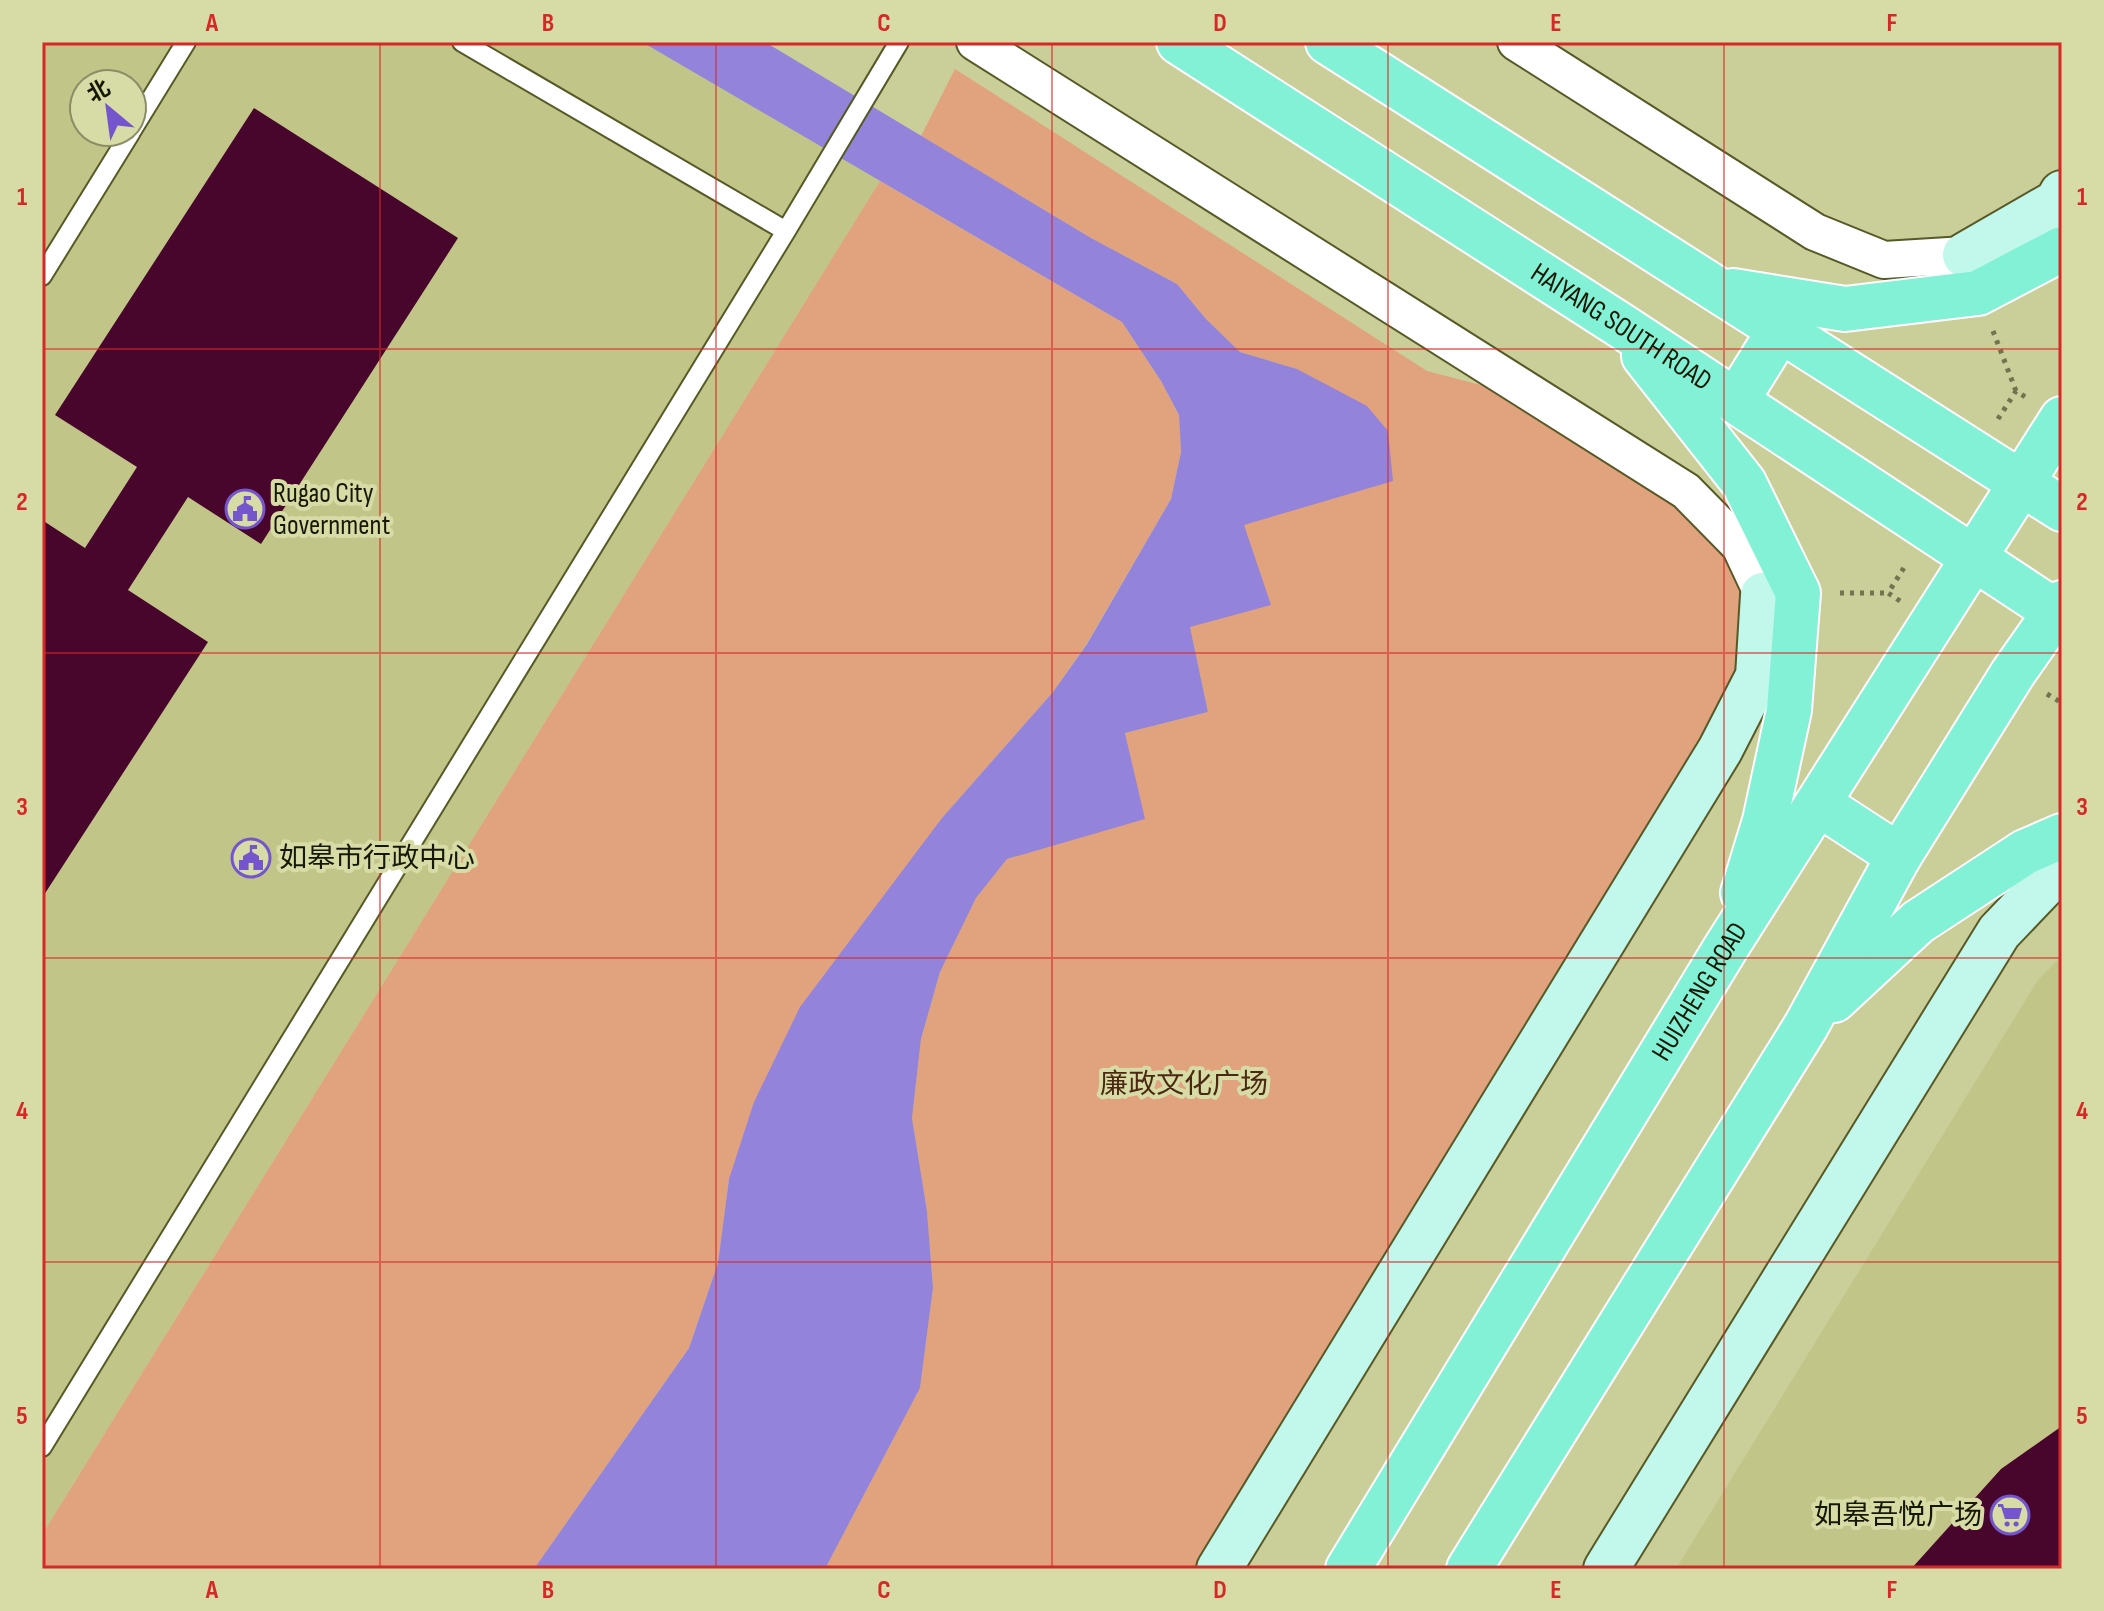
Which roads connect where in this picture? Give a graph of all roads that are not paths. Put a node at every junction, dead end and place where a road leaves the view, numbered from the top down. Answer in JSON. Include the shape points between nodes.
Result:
{"nodes":[{"id":1,"x":186,"y":42,"type":"edge"},
{"id":2,"x":462,"y":42,"type":"edge"},
{"id":3,"x":899,"y":42,"type":"edge"},
{"id":4,"x":975,"y":42,"type":"edge"},
{"id":5,"x":1179,"y":42,"type":"edge"},
{"id":6,"x":1328,"y":42,"type":"edge"},
{"id":7,"x":1516,"y":42,"type":"edge"},
{"id":8,"x":148,"y":103,"type":"edge"},
{"id":9,"x":121,"y":148,"type":"edge"},
{"id":10,"x":2062,"y":193,"type":"edge"},
{"id":11,"x":786,"y":231,"type":"junction"},
{"id":12,"x":2062,"y":249,"type":"edge"},
{"id":13,"x":1965,"y":255,"type":"joint"},
{"id":14,"x":42,"y":276,"type":"edge"},
{"id":15,"x":1715,"y":288,"type":"junction"},
{"id":16,"x":1620,"y":325,"type":"junction"},
{"id":17,"x":1780,"y":330,"type":"junction"},
{"id":18,"x":1736,"y":401,"type":"junction"},
{"id":19,"x":2062,"y":419,"type":"edge"},
{"id":20,"x":2023,"y":484,"type":"junction"},
{"id":21,"x":2062,"y":509,"type":"edge"},
{"id":22,"x":1972,"y":558,"type":"junction"},
{"id":23,"x":1763,"y":595,"type":"joint"},
{"id":24,"x":2060,"y":610,"type":"edge"},
{"id":25,"x":1819,"y":804,"type":"junction"},
{"id":26,"x":2062,"y":836,"type":"edge"},
{"id":27,"x":1899,"y":856,"type":"junction"},
{"id":28,"x":2062,"y":866,"type":"edge"},
{"id":29,"x":1725,"y":949,"type":"junction"},
{"id":30,"x":1806,"y":1026,"type":"junction"},
{"id":31,"x":42,"y":1447,"type":"edge"},
{"id":32,"x":1219,"y":1569,"type":"edge"},
{"id":33,"x":1348,"y":1569,"type":"edge"},
{"id":34,"x":1469,"y":1569,"type":"edge"},
{"id":35,"x":1606,"y":1569,"type":"edge"}],
"edges":[{"from":1,"to":8,"type":"lane"},
{"from":2,"to":11,"type":"lane"},
{"from":3,"to":11,"type":"lane"},
{"from":4,"to":23,"type":"street","via":[[1686,491],[1740,546]]},
{"from":5,"to":16,"type":"main road","name":"HAIYANG SOUTH ROAD"},
{"from":6,"to":15,"type":"main road"},
{"from":7,"to":13,"type":"street","via":[[1815,232],[1884,260]]},
{"from":9,"to":14,"type":"lane"},
{"from":10,"to":13,"type":"main road","via":[[2057,202]]},
{"from":11,"to":31,"type":"lane"},
{"from":12,"to":15,"type":"main road","via":[[1978,293],[1845,309]]},
{"from":15,"to":17,"type":"main road"},
{"from":16,"to":18,"type":"main road","name":"HAIYANG SOUTH ROAD"},
{"from":16,"to":29,"type":"main road","via":[[1744,483],[1798,593],[1789,710],[1765,821]]},
{"from":17,"to":18,"type":"main road"},
{"from":17,"to":20,"type":"main road"},
{"from":18,"to":22,"type":"main road","name":"HAIYANG SOUTH ROAD"},
{"from":19,"to":20,"type":"main road","name":"HUIZHENG ROAD"},
{"from":20,"to":21,"type":"main road"},
{"from":20,"to":22,"type":"main road","name":"HUIZHENG ROAD"},
{"from":22,"to":24,"type":"main road","name":"HAIYANG SOUTH ROAD"},
{"from":22,"to":25,"type":"main road","name":"HUIZHENG ROAD"},
{"from":23,"to":32,"type":"main road","via":[[1758,676],[1720,750]]},
{"from":24,"to":27,"type":"main road","via":[[2013,673]]},
{"from":25,"to":27,"type":"main road"},
{"from":25,"to":29,"type":"main road","name":"HUIZHENG ROAD"},
{"from":26,"to":30,"type":"main road","via":[[2025,852],[1918,922]]},
{"from":27,"to":30,"type":"main road"},
{"from":28,"to":35,"type":"main road","via":[[1999,932]]},
{"from":29,"to":33,"type":"main road","name":"HUIZHENG ROAD"},
{"from":30,"to":34,"type":"main road"}]}
